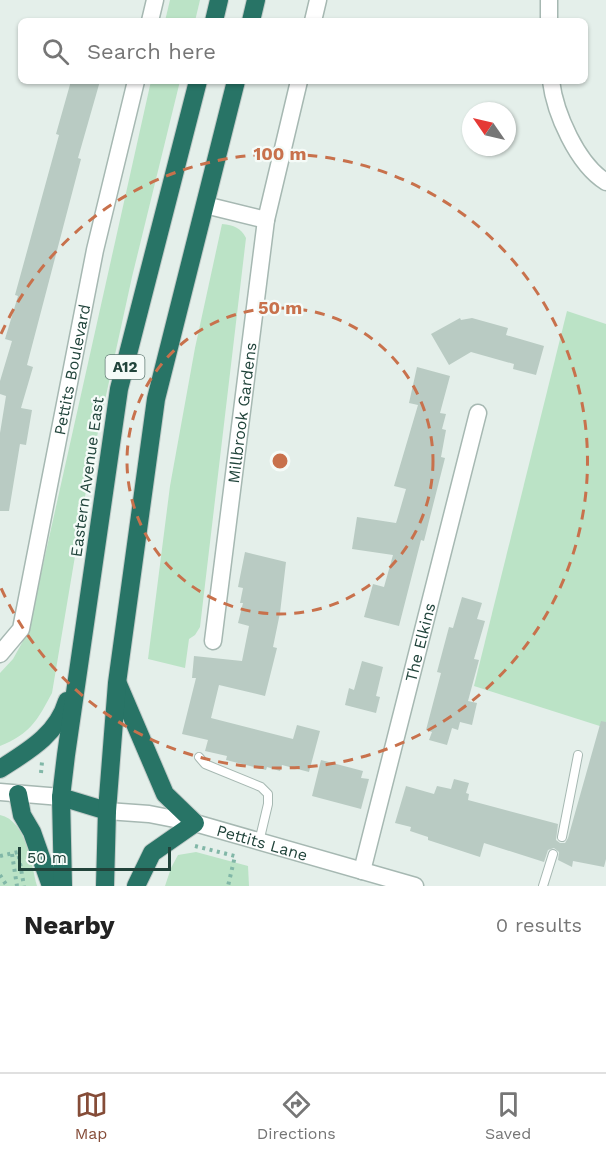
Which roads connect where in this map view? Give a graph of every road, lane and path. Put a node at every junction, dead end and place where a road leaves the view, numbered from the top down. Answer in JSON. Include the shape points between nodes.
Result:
{"nodes":[{"id":1,"x":155,"y":0,"type":"edge"},
{"id":2,"x":219,"y":0,"type":"edge"},
{"id":3,"x":256,"y":0,"type":"edge"},
{"id":4,"x":318,"y":0,"type":"edge"},
{"id":5,"x":549,"y":0,"type":"edge"},
{"id":6,"x":151,"y":18,"type":"edge"},
{"id":7,"x":215,"y":18,"type":"edge"},
{"id":8,"x":252,"y":18,"type":"edge"},
{"id":9,"x":314,"y":18,"type":"edge"},
{"id":10,"x":549,"y":18,"type":"edge"},
{"id":11,"x":135,"y":84,"type":"edge"},
{"id":12,"x":197,"y":84,"type":"edge"},
{"id":13,"x":235,"y":84,"type":"edge"},
{"id":14,"x":298,"y":84,"type":"edge"},
{"id":15,"x":552,"y":84,"type":"edge"},
{"id":16,"x":606,"y":182,"type":"edge"},
{"id":17,"x":205,"y":205,"type":"junction"},
{"id":18,"x":266,"y":220,"type":"junction"},
{"id":19,"x":478,"y":413,"type":"dead end"},
{"id":20,"x":213,"y":641,"type":"dead end"},
{"id":21,"x":0,"y":654,"type":"edge"},
{"id":22,"x":80,"y":659,"type":"junction"},
{"id":23,"x":117,"y":682,"type":"junction"},
{"id":24,"x":578,"y":755,"type":"dead end"},
{"id":25,"x":200,"y":757,"type":"dead end"},
{"id":26,"x":0,"y":769,"type":"edge"},
{"id":27,"x":9,"y":793,"type":"edge"},
{"id":28,"x":61,"y":797,"type":"junction"},
{"id":29,"x":107,"y":811,"type":"junction"},
{"id":30,"x":195,"y":824,"type":"junction"},
{"id":31,"x":562,"y":837,"type":"dead end"},
{"id":32,"x":259,"y":843,"type":"junction"},
{"id":33,"x":190,"y":845,"type":"dead end"},
{"id":34,"x":12,"y":854,"type":"junction"},
{"id":35,"x":553,"y":854,"type":"dead end"},
{"id":36,"x":0,"y":856,"type":"edge"},
{"id":37,"x":362,"y":872,"type":"junction"},
{"id":38,"x":0,"y":875,"type":"edge"},
{"id":39,"x":7,"y":886,"type":"edge"},
{"id":40,"x":17,"y":886,"type":"edge"},
{"id":41,"x":24,"y":886,"type":"edge"},
{"id":42,"x":51,"y":886,"type":"edge"},
{"id":43,"x":63,"y":886,"type":"edge"},
{"id":44,"x":105,"y":886,"type":"edge"},
{"id":45,"x":136,"y":886,"type":"edge"},
{"id":46,"x":228,"y":886,"type":"edge"},
{"id":47,"x":416,"y":886,"type":"edge"},
{"id":48,"x":542,"y":886,"type":"edge"}],
"edges":[{"from":1,"to":6,"type":"street"},
{"from":2,"to":7,"type":"highway"},
{"from":3,"to":8,"type":"highway"},
{"from":4,"to":9,"type":"street"},
{"from":5,"to":10,"type":"street"},
{"from":11,"to":21,"type":"street","name":"Pettits Boulevard","via":[[95,250],[21,629]]},
{"from":12,"to":22,"type":"highway","name":"Eastern Avenue East","number":"A12","via":[[119,390]]},
{"from":13,"to":17,"type":"highway","number":"A12"},
{"from":14,"to":18,"type":"street","name":"Millbrook Gardens"},
{"from":15,"to":16,"type":"street","via":[[570,139]]},
{"from":17,"to":18,"type":"street"},
{"from":17,"to":23,"type":"highway","number":"A12","via":[[156,399]]},
{"from":18,"to":20,"type":"street","name":"Millbrook Gardens"},
{"from":19,"to":37,"type":"street","name":"The Elkins"},
{"from":22,"to":26,"type":"highway","via":[[57,724],[44,739]]},
{"from":22,"to":28,"type":"highway","name":"Eastern Avenue East","number":"A12"},
{"from":23,"to":29,"type":"highway","number":"A12"},
{"from":23,"to":30,"type":"highway","via":[[165,794]]},
{"from":24,"to":31,"type":"lane"},
{"from":25,"to":32,"type":"lane","via":[[205,764],[261,787],[268,794]]},
{"from":27,"to":28,"type":"street"},
{"from":27,"to":42,"type":"highway","via":[[32,832]]},
{"from":28,"to":29,"type":"highway"},
{"from":28,"to":43,"type":"highway","name":"Eastern Avenue East","number":"A12"},
{"from":29,"to":30,"type":"street","name":"Pettits Lane","via":[[149,814]]},
{"from":29,"to":44,"type":"highway","number":"A12"},
{"from":30,"to":32,"type":"street","name":"Pettits Lane"},
{"from":30,"to":45,"type":"highway","via":[[153,853]]},
{"from":32,"to":37,"type":"street","name":"Pettits Lane"},
{"from":33,"to":46,"type":"path","via":[[235,856]]},
{"from":34,"to":36,"type":"path"},
{"from":34,"to":40,"type":"path"},
{"from":34,"to":41,"type":"path","via":[[18,852]]},
{"from":35,"to":48,"type":"lane"},
{"from":37,"to":47,"type":"street","name":"Pettits Lane"},
{"from":38,"to":39,"type":"path"}]}
